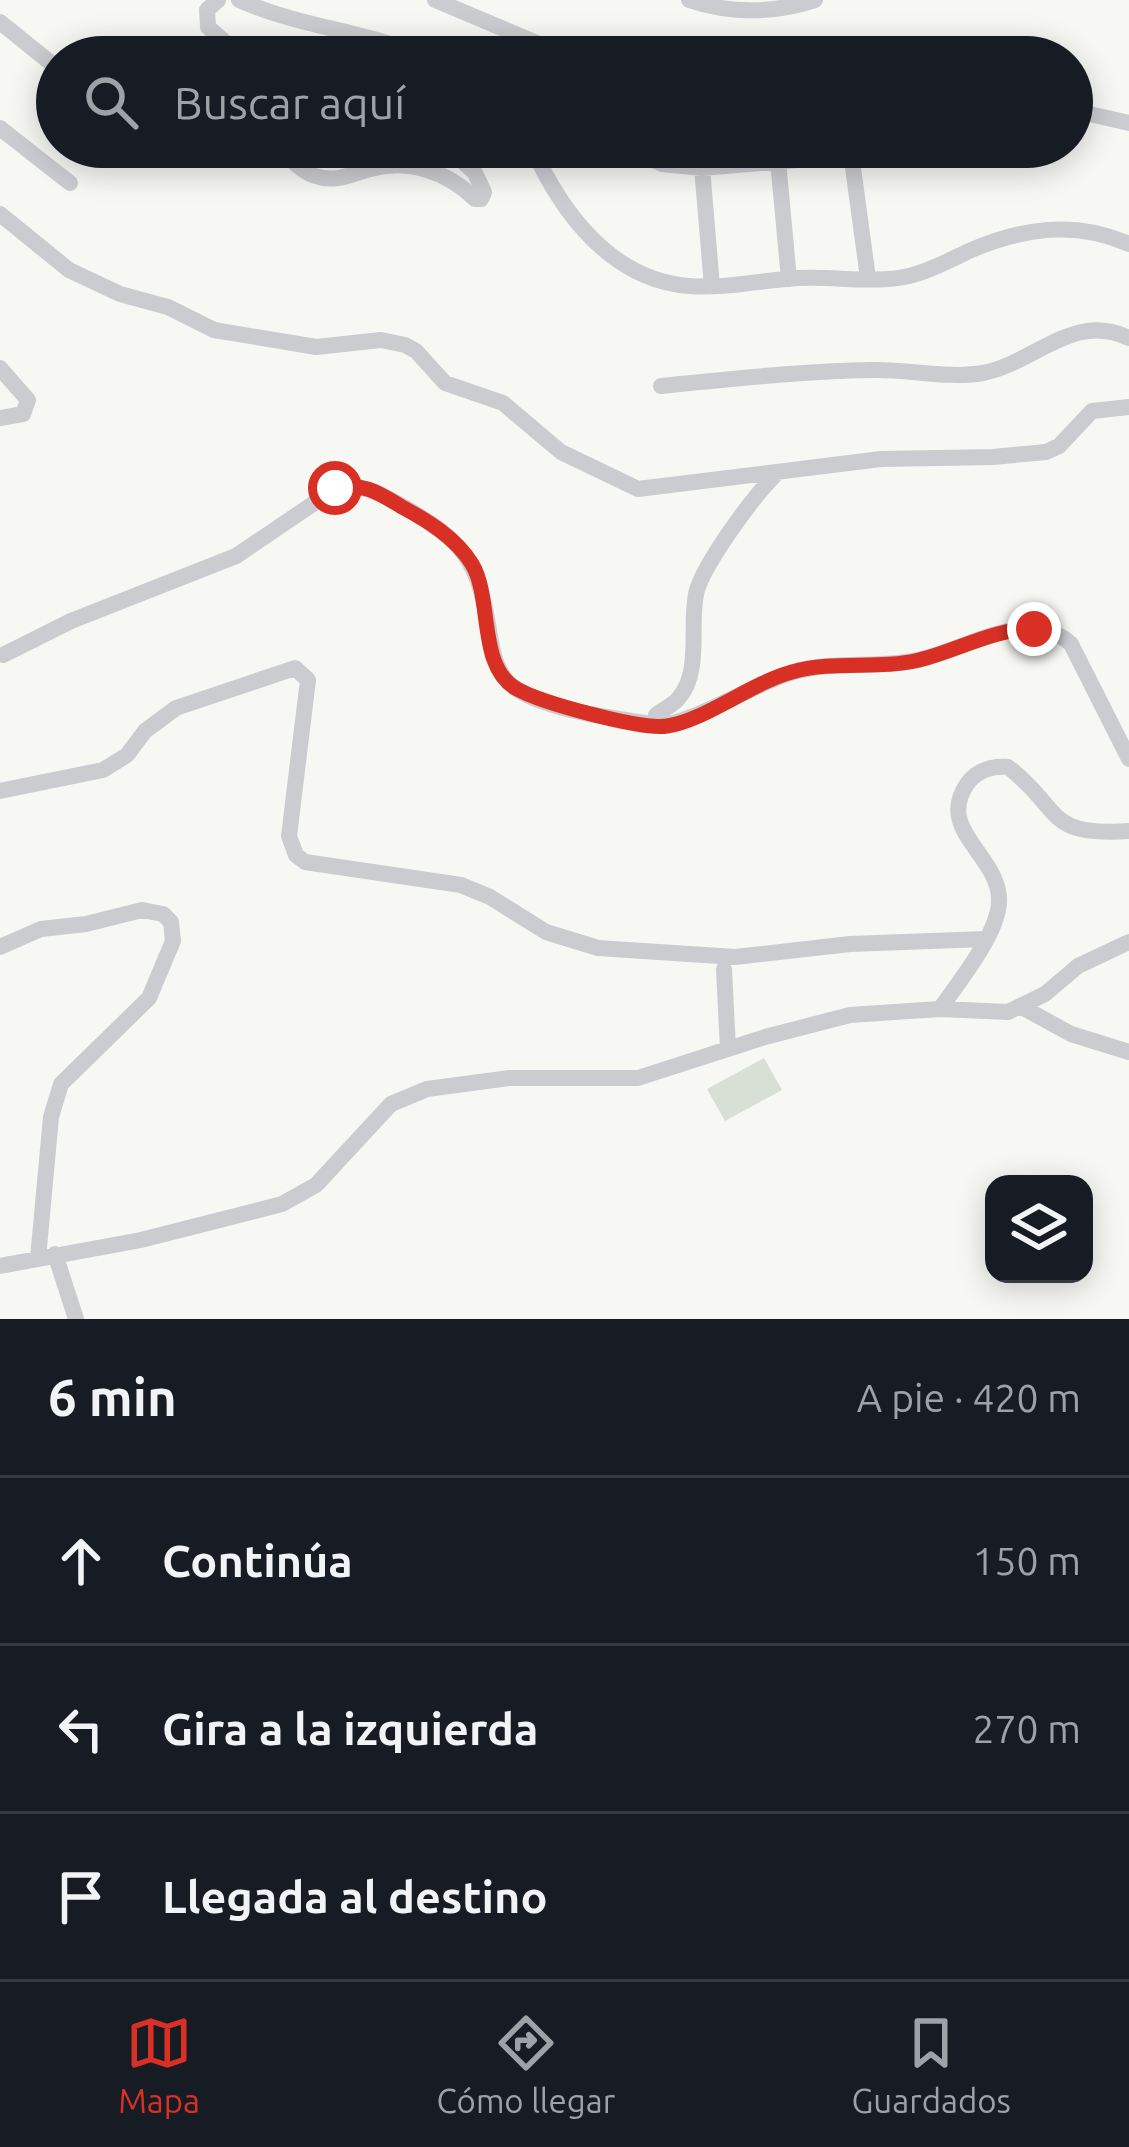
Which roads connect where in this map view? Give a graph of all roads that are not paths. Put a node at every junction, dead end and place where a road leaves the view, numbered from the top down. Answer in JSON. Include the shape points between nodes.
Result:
{"nodes":[{"id":1,"x":218,"y":0,"type":"edge"},
{"id":2,"x":239,"y":0,"type":"edge"},
{"id":3,"x":435,"y":0,"type":"edge"},
{"id":4,"x":688,"y":0,"type":"edge"},
{"id":5,"x":815,"y":0,"type":"edge"},
{"id":6,"x":270,"y":6,"type":"edge"},
{"id":7,"x":0,"y":22,"type":"edge"},
{"id":8,"x":8,"y":35,"type":"edge"},
{"id":9,"x":218,"y":36,"type":"edge"},
{"id":10,"x":367,"y":36,"type":"edge"},
{"id":11,"x":520,"y":36,"type":"edge"},
{"id":12,"x":36,"y":54,"type":"edge"},
{"id":13,"x":1093,"y":115,"type":"edge"},
{"id":14,"x":1129,"y":123,"type":"edge"},
{"id":15,"x":0,"y":128,"type":"edge"},
{"id":16,"x":36,"y":156,"type":"edge"},
{"id":17,"x":51,"y":168,"type":"edge"},
{"id":18,"x":300,"y":168,"type":"edge"},
{"id":19,"x":377,"y":168,"type":"edge"},
{"id":20,"x":418,"y":168,"type":"edge"},
{"id":21,"x":470,"y":168,"type":"edge"},
{"id":22,"x":541,"y":168,"type":"edge"},
{"id":23,"x":702,"y":168,"type":"edge"},
{"id":24,"x":779,"y":168,"type":"edge"},
{"id":25,"x":852,"y":168,"type":"edge"},
{"id":26,"x":70,"y":183,"type":"dead end"},
{"id":27,"x":0,"y":214,"type":"edge"},
{"id":28,"x":1129,"y":244,"type":"edge"},
{"id":29,"x":789,"y":278,"type":"junction"},
{"id":30,"x":868,"y":278,"type":"junction"},
{"id":31,"x":712,"y":286,"type":"junction"},
{"id":32,"x":1129,"y":338,"type":"edge"},
{"id":33,"x":0,"y":368,"type":"edge"},
{"id":34,"x":661,"y":386,"type":"dead end"},
{"id":35,"x":1129,"y":407,"type":"edge"},
{"id":36,"x":0,"y":418,"type":"edge"},
{"id":37,"x":776,"y":475,"type":"junction"},
{"id":38,"x":4,"y":655,"type":"dead end"},
{"id":39,"x":658,"y":725,"type":"junction"},
{"id":40,"x":1129,"y":759,"type":"edge"},
{"id":41,"x":0,"y":791,"type":"edge"},
{"id":42,"x":1129,"y":831,"type":"edge"},
{"id":43,"x":985,"y":939,"type":"junction"},
{"id":44,"x":1129,"y":942,"type":"edge"},
{"id":45,"x":0,"y":946,"type":"edge"},
{"id":46,"x":724,"y":969,"type":"dead end"},
{"id":47,"x":1020,"y":1006,"type":"junction"},
{"id":48,"x":940,"y":1009,"type":"junction"},
{"id":49,"x":728,"y":1048,"type":"junction"},
{"id":50,"x":1129,"y":1052,"type":"edge"},
{"id":51,"x":47,"y":1256,"type":"junction"},
{"id":52,"x":0,"y":1266,"type":"edge"},
{"id":53,"x":76,"y":1319,"type":"edge"}],
"edges":[{"from":1,"to":9,"type":"street","via":[[207,10]]},
{"from":2,"to":6,"type":"street"},
{"from":3,"to":11,"type":"street"},
{"from":4,"to":5,"type":"street","via":[[736,10]]},
{"from":6,"to":10,"type":"street"},
{"from":7,"to":8,"type":"street"},
{"from":8,"to":12,"type":"street"},
{"from":13,"to":14,"type":"street"},
{"from":15,"to":16,"type":"street"},
{"from":17,"to":26,"type":"street"},
{"from":18,"to":19,"type":"street","via":[[337,179]]},
{"from":20,"to":21,"type":"street","via":[[481,199]]},
{"from":22,"to":31,"type":"street","via":[[552,192],[619,262],[661,281]]},
{"from":23,"to":31,"type":"street"},
{"from":24,"to":29,"type":"street"},
{"from":25,"to":30,"type":"street"},
{"from":27,"to":37,"type":"street","via":[[69,270],[214,330],[316,347],[405,345],[445,383],[503,403],[561,452],[631,487]]},
{"from":28,"to":30,"type":"street","via":[[1086,230],[1025,232],[920,273]]},
{"from":29,"to":30,"type":"street"},
{"from":29,"to":31,"type":"street"},
{"from":32,"to":34,"type":"street","via":[[1083,330],[976,374],[874,370]]},
{"from":33,"to":36,"type":"street","via":[[28,400],[23,414]]},
{"from":35,"to":37,"type":"street","via":[[1086,414],[1046,452],[880,459]]},
{"from":37,"to":39,"type":"street","via":[[700,582],[684,688],[656,715]]},
{"from":38,"to":39,"type":"street","via":[[236,556],[351,485],[454,541],[474,566],[492,651],[513,688]]},
{"from":39,"to":40,"type":"street","via":[[796,670],[908,662],[1034,629],[1071,644]]},
{"from":41,"to":43,"type":"street","via":[[103,770],[176,708],[295,668],[308,680],[289,836],[304,862],[461,885],[546,932],[598,948],[735,957]]},
{"from":42,"to":43,"type":"street","via":[[1068,827],[1008,767],[971,777],[958,801],[959,824],[994,875],[999,897]]},
{"from":43,"to":48,"type":"street"},
{"from":44,"to":47,"type":"street"},
{"from":45,"to":51,"type":"street","via":[[41,929],[142,910],[171,922],[173,941],[149,998],[61,1084],[51,1118]]},
{"from":46,"to":49,"type":"street"},
{"from":47,"to":48,"type":"street"},
{"from":47,"to":50,"type":"street"},
{"from":48,"to":49,"type":"street","via":[[850,1016]]},
{"from":49,"to":51,"type":"street","via":[[638,1078],[510,1078],[427,1089],[391,1104],[316,1185],[282,1204]]},
{"from":51,"to":52,"type":"street"},
{"from":51,"to":53,"type":"street"}]}
